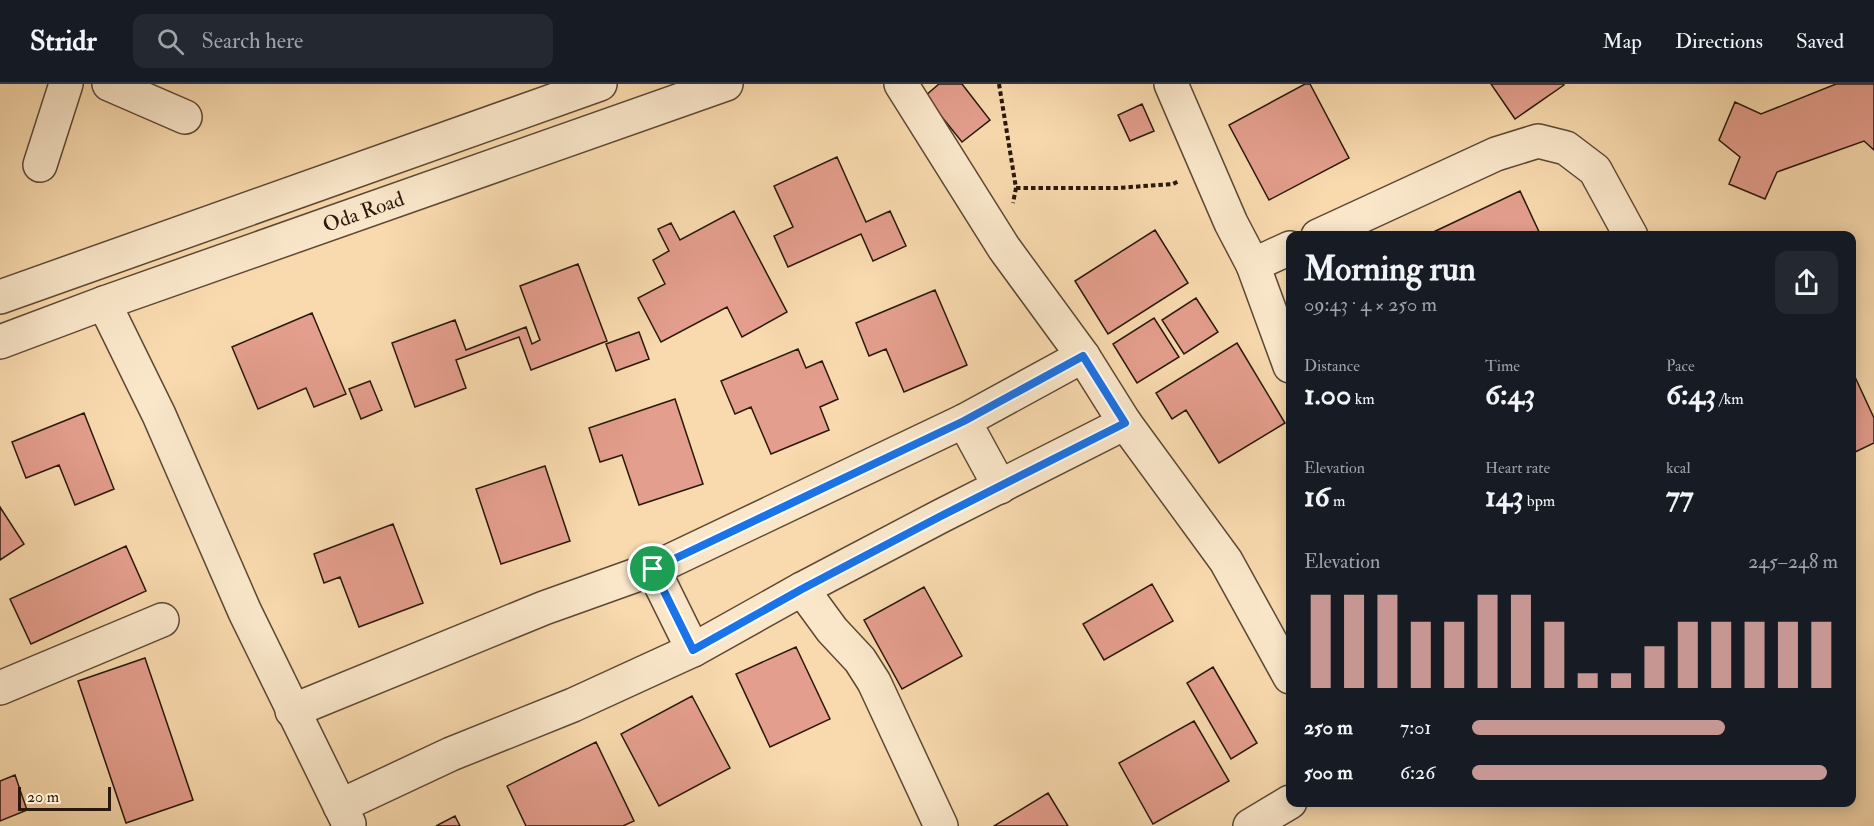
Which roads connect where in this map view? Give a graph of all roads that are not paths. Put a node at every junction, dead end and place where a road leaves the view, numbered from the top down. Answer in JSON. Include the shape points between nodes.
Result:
{"nodes":[{"id":1,"x":66,"y":84,"type":"edge"},
{"id":2,"x":109,"y":84,"type":"edge"},
{"id":3,"x":600,"y":84,"type":"edge"},
{"id":4,"x":726,"y":84,"type":"edge"},
{"id":5,"x":901,"y":84,"type":"edge"},
{"id":6,"x":1171,"y":84,"type":"edge"},
{"id":7,"x":185,"y":117,"type":"dead end"},
{"id":8,"x":40,"y":165,"type":"dead end"},
{"id":9,"x":1328,"y":231,"type":"edge"},
{"id":10,"x":1628,"y":231,"type":"edge"},
{"id":11,"x":1286,"y":250,"type":"edge"},
{"id":12,"x":1253,"y":265,"type":"junction"},
{"id":13,"x":0,"y":297,"type":"edge"},
{"id":14,"x":104,"y":303,"type":"junction"},
{"id":15,"x":0,"y":342,"type":"edge"},
{"id":16,"x":1286,"y":355,"type":"edge"},
{"id":17,"x":1083,"y":356,"type":"junction"},
{"id":18,"x":964,"y":421,"type":"junction"},
{"id":19,"x":1125,"y":423,"type":"junction"},
{"id":20,"x":1000,"y":487,"type":"junction"},
{"id":21,"x":653,"y":569,"type":"junction"},
{"id":22,"x":802,"y":589,"type":"junction"},
{"id":23,"x":162,"y":620,"type":"dead end"},
{"id":24,"x":693,"y":650,"type":"junction"},
{"id":25,"x":1286,"y":661,"type":"edge"},
{"id":26,"x":0,"y":688,"type":"edge"},
{"id":27,"x":292,"y":711,"type":"junction"},
{"id":28,"x":1286,"y":804,"type":"edge"},
{"id":29,"x":345,"y":816,"type":"edge"},
{"id":30,"x":941,"y":826,"type":"edge"},
{"id":31,"x":1250,"y":826,"type":"edge"}],
"edges":[{"from":1,"to":8,"type":"street"},
{"from":2,"to":7,"type":"street"},
{"from":3,"to":13,"type":"street","name":"Oda Road"},
{"from":4,"to":14,"type":"street","name":"Oda Road"},
{"from":5,"to":17,"type":"street","via":[[1004,248]]},
{"from":6,"to":12,"type":"street","via":[[1231,224]]},
{"from":9,"to":10,"type":"street","via":[[1496,154],[1538,141],[1566,148],[1594,170]]},
{"from":11,"to":12,"type":"street"},
{"from":12,"to":16,"type":"street"},
{"from":14,"to":15,"type":"street","name":"Oda Road"},
{"from":14,"to":27,"type":"street","via":[[159,415]]},
{"from":17,"to":18,"type":"street"},
{"from":17,"to":19,"type":"street"},
{"from":18,"to":20,"type":"street"},
{"from":18,"to":21,"type":"street"},
{"from":19,"to":20,"type":"street"},
{"from":19,"to":25,"type":"street","via":[[1227,561]]},
{"from":20,"to":22,"type":"street"},
{"from":21,"to":24,"type":"street"},
{"from":21,"to":27,"type":"street","via":[[544,608]]},
{"from":22,"to":24,"type":"street"},
{"from":22,"to":30,"type":"street","via":[[874,682]]},
{"from":23,"to":26,"type":"street"},
{"from":24,"to":29,"type":"street","via":[[573,705],[451,754]]},
{"from":27,"to":29,"type":"street"},
{"from":28,"to":31,"type":"street"}]}
